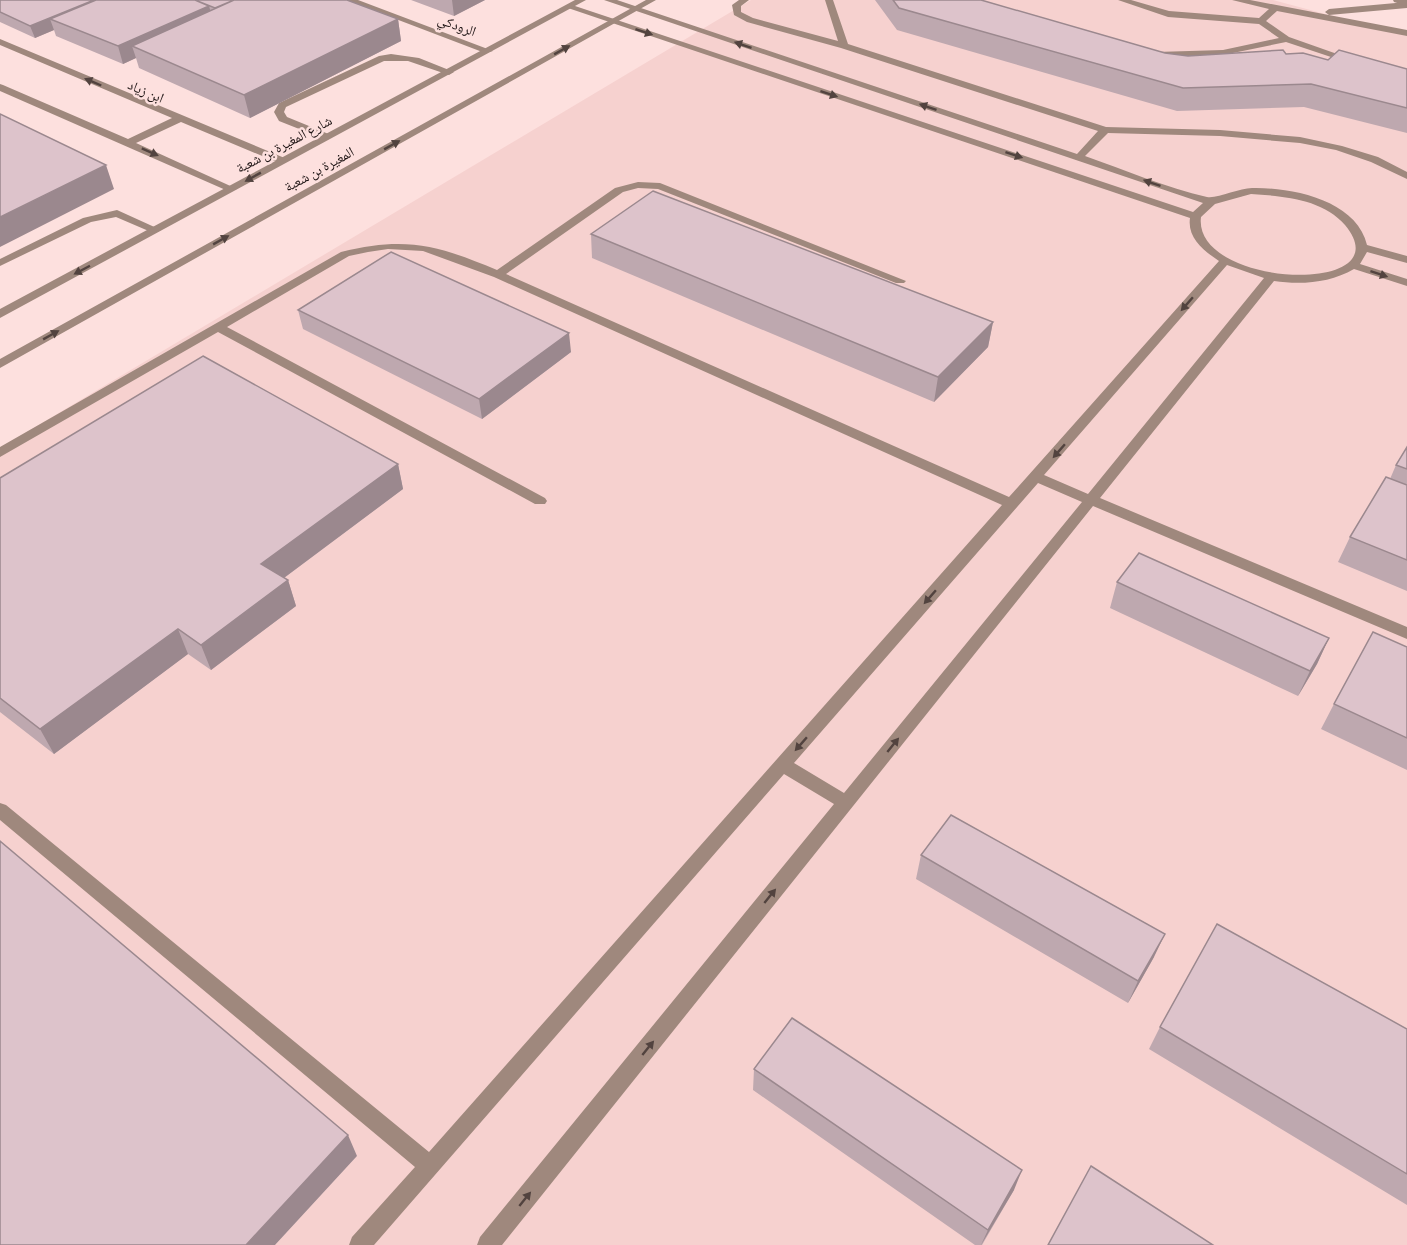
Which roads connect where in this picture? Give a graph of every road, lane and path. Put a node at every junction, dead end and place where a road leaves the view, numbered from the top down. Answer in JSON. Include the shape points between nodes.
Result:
{"nodes":[{"id":1,"x":350,"y":0,"type":"edge"},
{"id":2,"x":582,"y":0,"type":"edge"},
{"id":3,"x":608,"y":0,"type":"edge"},
{"id":4,"x":652,"y":0,"type":"edge"},
{"id":5,"x":745,"y":0,"type":"edge"},
{"id":6,"x":829,"y":0,"type":"edge"},
{"id":7,"x":1122,"y":0,"type":"edge"},
{"id":8,"x":1236,"y":0,"type":"edge"},
{"id":9,"x":1396,"y":0,"type":"edge"},
{"id":10,"x":1407,"y":4,"type":"edge"},
{"id":11,"x":569,"y":7,"type":"junction"},
{"id":12,"x":635,"y":9,"type":"junction"},
{"id":13,"x":1274,"y":9,"type":"junction"},
{"id":14,"x":1311,"y":14,"type":"junction"},
{"id":15,"x":1261,"y":21,"type":"junction"},
{"id":16,"x":613,"y":22,"type":"junction"},
{"id":17,"x":1407,"y":33,"type":"edge"},
{"id":18,"x":1286,"y":39,"type":"junction"},
{"id":19,"x":0,"y":42,"type":"edge"},
{"id":20,"x":844,"y":46,"type":"junction"},
{"id":21,"x":488,"y":51,"type":"junction"},
{"id":22,"x":1145,"y":53,"type":"edge"},
{"id":23,"x":1363,"y":64,"type":"edge"},
{"id":24,"x":449,"y":72,"type":"junction"},
{"id":25,"x":0,"y":87,"type":"edge"},
{"id":26,"x":16,"y":94,"type":"junction"},
{"id":27,"x":0,"y":101,"type":"edge"},
{"id":28,"x":178,"y":119,"type":"junction"},
{"id":29,"x":965,"y":120,"type":"junction"},
{"id":30,"x":1105,"y":130,"type":"junction"},
{"id":31,"x":948,"y":133,"type":"junction"},
{"id":32,"x":327,"y":137,"type":"junction"},
{"id":33,"x":128,"y":143,"type":"junction"},
{"id":34,"x":1078,"y":158,"type":"junction"},
{"id":35,"x":283,"y":161,"type":"junction"},
{"id":36,"x":1407,"y":176,"type":"edge"},
{"id":37,"x":232,"y":189,"type":"junction"},
{"id":38,"x":1208,"y":201,"type":"junction"},
{"id":39,"x":1196,"y":216,"type":"junction"},
{"id":40,"x":155,"y":230,"type":"junction"},
{"id":41,"x":1362,"y":247,"type":"junction"},
{"id":42,"x":1226,"y":260,"type":"junction"},
{"id":43,"x":1407,"y":260,"type":"edge"},
{"id":44,"x":0,"y":263,"type":"edge"},
{"id":45,"x":1352,"y":265,"type":"junction"},
{"id":46,"x":498,"y":275,"type":"junction"},
{"id":47,"x":1272,"y":276,"type":"junction"},
{"id":48,"x":900,"y":281,"type":"dead end"},
{"id":49,"x":1407,"y":283,"type":"edge"},
{"id":50,"x":0,"y":314,"type":"edge"},
{"id":51,"x":218,"y":327,"type":"junction"},
{"id":52,"x":0,"y":364,"type":"edge"},
{"id":53,"x":0,"y":453,"type":"edge"},
{"id":54,"x":1036,"y":477,"type":"junction"},
{"id":55,"x":1091,"y":500,"type":"junction"},
{"id":56,"x":540,"y":501,"type":"dead end"},
{"id":57,"x":1012,"y":504,"type":"junction"},
{"id":58,"x":1407,"y":633,"type":"edge"},
{"id":59,"x":783,"y":765,"type":"junction"},
{"id":60,"x":846,"y":803,"type":"junction"},
{"id":61,"x":0,"y":810,"type":"edge"},
{"id":62,"x":430,"y":1166,"type":"junction"},
{"id":63,"x":360,"y":1245,"type":"edge"},
{"id":64,"x":488,"y":1245,"type":"edge"}],
"edges":[{"from":1,"to":21,"type":"street","name":"الرودكي"},
{"from":2,"to":11,"type":"street","name":"شارع المغيرة بن شعبة"},
{"from":3,"to":12,"type":"street"},
{"from":4,"to":12,"type":"street","name":"المغيرة بن شعبة"},
{"from":5,"to":20,"type":"street","via":[[736,5],[737,13],[750,20]]},
{"from":6,"to":20,"type":"street"},
{"from":7,"to":15,"type":"street","via":[[1168,14]]},
{"from":8,"to":13,"type":"street"},
{"from":9,"to":10,"type":"street"},
{"from":10,"to":14,"type":"street"},
{"from":11,"to":16,"type":"street"},
{"from":11,"to":21,"type":"street","name":"شارع المغيرة بن شعبة"},
{"from":12,"to":16,"type":"street","name":"المغيرة بن شعبة"},
{"from":29,"to":12,"type":"street","one_way":true},
{"from":13,"to":14,"type":"street"},
{"from":13,"to":15,"type":"street"},
{"from":14,"to":17,"type":"street"},
{"from":15,"to":18,"type":"street"},
{"from":16,"to":31,"type":"street","one_way":true},
{"from":52,"to":16,"type":"street","name":"المغيرة بن شعبة","one_way":true},
{"from":18,"to":22,"type":"street","via":[[1246,51],[1199,56]]},
{"from":18,"to":23,"type":"street"},
{"from":28,"to":19,"type":"street","name":"ابن زياد","one_way":true},
{"from":20,"to":30,"type":"street"},
{"from":21,"to":24,"type":"street","name":"شارع المغيرة بن شعبة"},
{"from":24,"to":32,"type":"street","name":"شارع المغيرة بن شعبة"},
{"from":24,"to":32,"type":"street","via":[[404,56],[382,58],[282,105],[279,112],[283,118]]},
{"from":25,"to":26,"type":"street"},
{"from":26,"to":27,"type":"street"},
{"from":26,"to":33,"type":"street"},
{"from":28,"to":33,"type":"street"},
{"from":28,"to":35,"type":"street","name":"ابن زياد"},
{"from":29,"to":31,"type":"street"},
{"from":29,"to":34,"type":"street"},
{"from":30,"to":34,"type":"street"},
{"from":30,"to":36,"type":"street","via":[[1278,137],[1359,154]]},
{"from":31,"to":39,"type":"street","one_way":true},
{"from":32,"to":35,"type":"street","name":"شارع المغيرة بن شعبة"},
{"from":33,"to":37,"type":"street","one_way":true},
{"from":38,"to":34,"type":"street","one_way":true},
{"from":35,"to":37,"type":"street","name":"شارع المغيرة بن شعبة","one_way":true},
{"from":37,"to":40,"type":"street","name":"شارع المغيرة بن شعبة"},
{"from":38,"to":39,"type":"street"},
{"from":38,"to":41,"type":"street","via":[[1251,191],[1309,200],[1353,226]]},
{"from":39,"to":42,"type":"street","via":[[1201,241]]},
{"from":40,"to":44,"type":"street","via":[[117,213],[87,220]]},
{"from":40,"to":50,"type":"street","name":"شارع المغيرة بن شعبة","one_way":true},
{"from":41,"to":43,"type":"street"},
{"from":41,"to":45,"type":"street"},
{"from":42,"to":47,"type":"street"},
{"from":42,"to":54,"type":"street","one_way":true},
{"from":45,"to":47,"type":"street","via":[[1324,277]]},
{"from":45,"to":49,"type":"street","one_way":true},
{"from":46,"to":48,"type":"street","via":[[619,190],[638,185],[660,186]]},
{"from":46,"to":51,"type":"street","via":[[439,250],[408,244],[373,245],[345,254]]},
{"from":46,"to":57,"type":"street"},
{"from":47,"to":55,"type":"street"},
{"from":51,"to":53,"type":"street"},
{"from":51,"to":56,"type":"street"},
{"from":54,"to":55,"type":"street"},
{"from":54,"to":57,"type":"street"},
{"from":55,"to":58,"type":"street"},
{"from":60,"to":55,"type":"street","one_way":true},
{"from":57,"to":59,"type":"street","one_way":true},
{"from":59,"to":60,"type":"street"},
{"from":59,"to":62,"type":"street"},
{"from":64,"to":60,"type":"street","one_way":true},
{"from":61,"to":62,"type":"street"},
{"from":62,"to":63,"type":"street"}]}
